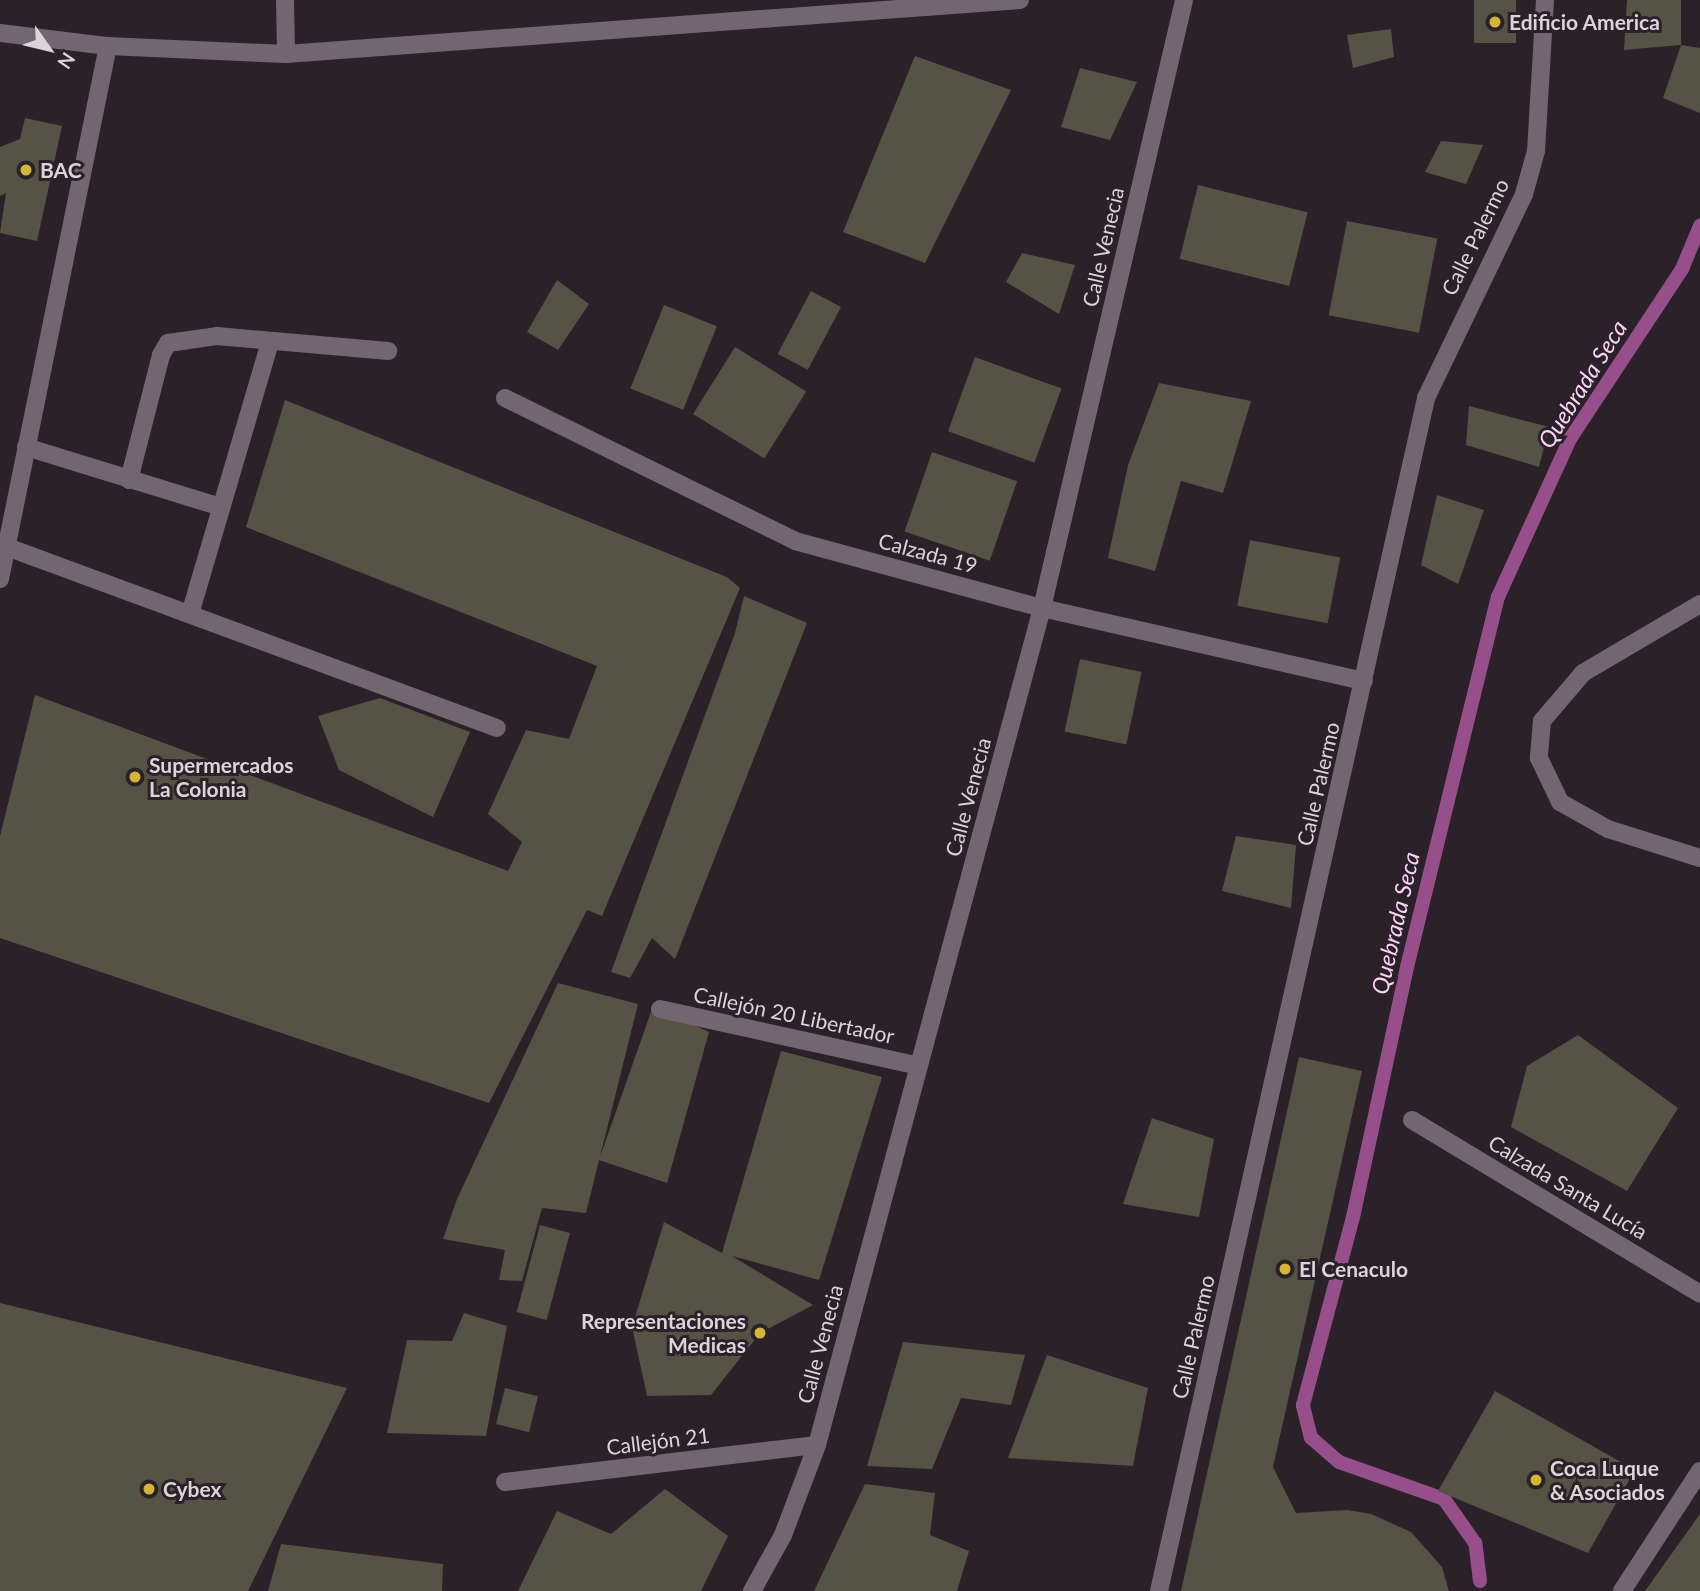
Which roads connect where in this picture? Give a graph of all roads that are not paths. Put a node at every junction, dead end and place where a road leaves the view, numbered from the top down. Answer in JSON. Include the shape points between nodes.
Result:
{"nodes":[{"id":1,"x":285,"y":0,"type":"edge"},
{"id":2,"x":1020,"y":0,"type":"edge"},
{"id":3,"x":1184,"y":0,"type":"edge"},
{"id":4,"x":1545,"y":0,"type":"edge"},
{"id":5,"x":0,"y":33,"type":"edge"},
{"id":6,"x":108,"y":46,"type":"junction"},
{"id":7,"x":286,"y":54,"type":"junction"},
{"id":8,"x":270,"y":342,"type":"junction"},
{"id":9,"x":388,"y":351,"type":"dead end"},
{"id":10,"x":505,"y":398,"type":"dead end"},
{"id":11,"x":26,"y":447,"type":"junction"},
{"id":12,"x":129,"y":480,"type":"junction"},
{"id":13,"x":220,"y":507,"type":"junction"},
{"id":14,"x":7,"y":547,"type":"junction"},
{"id":15,"x":0,"y":579,"type":"edge"},
{"id":16,"x":1700,"y":604,"type":"edge"},
{"id":17,"x":1042,"y":608,"type":"junction"},
{"id":18,"x":190,"y":614,"type":"junction"},
{"id":19,"x":1364,"y":681,"type":"junction"},
{"id":20,"x":497,"y":728,"type":"dead end"},
{"id":21,"x":1700,"y":858,"type":"edge"},
{"id":22,"x":660,"y":1009,"type":"dead end"},
{"id":23,"x":919,"y":1066,"type":"junction"},
{"id":24,"x":1412,"y":1120,"type":"dead end"},
{"id":25,"x":1700,"y":1294,"type":"edge"},
{"id":26,"x":817,"y":1445,"type":"junction"},
{"id":27,"x":1700,"y":1471,"type":"edge"},
{"id":28,"x":505,"y":1482,"type":"dead end"},
{"id":29,"x":752,"y":1591,"type":"edge"},
{"id":30,"x":1159,"y":1591,"type":"edge"},
{"id":31,"x":1622,"y":1591,"type":"edge"}],
"edges":[{"from":1,"to":7,"type":"street"},
{"from":2,"to":7,"type":"street"},
{"from":3,"to":17,"type":"street","name":"Calle Venecia"},
{"from":4,"to":19,"type":"street","name":"Calle Palermo","via":[[1536,151],[1524,194],[1426,398]]},
{"from":5,"to":6,"type":"street"},
{"from":6,"to":7,"type":"street"},
{"from":6,"to":11,"type":"street"},
{"from":8,"to":9,"type":"street"},
{"from":8,"to":12,"type":"street","via":[[217,336],[168,343]]},
{"from":8,"to":13,"type":"street"},
{"from":10,"to":17,"type":"street","name":"Calzada 19","via":[[795,541]]},
{"from":11,"to":12,"type":"street"},
{"from":11,"to":14,"type":"street"},
{"from":12,"to":13,"type":"street"},
{"from":13,"to":18,"type":"street"},
{"from":14,"to":15,"type":"street"},
{"from":14,"to":18,"type":"street"},
{"from":16,"to":21,"type":"street","via":[[1583,673],[1542,720],[1539,758],[1560,802],[1608,830]]},
{"from":17,"to":19,"type":"street","name":"Calzada 19"},
{"from":17,"to":23,"type":"street","name":"Calle Venecia"},
{"from":18,"to":20,"type":"street"},
{"from":19,"to":30,"type":"street","name":"Calle Palermo"},
{"from":22,"to":23,"type":"street","name":"Callejón 20 Libertador"},
{"from":23,"to":26,"type":"street","name":"Calle Venecia"},
{"from":24,"to":25,"type":"street","name":"Calzada Santa Lucía"},
{"from":26,"to":28,"type":"street","name":"Callejón 21"},
{"from":26,"to":29,"type":"street","name":"Calle Venecia","via":[[783,1535]]},
{"from":27,"to":31,"type":"street"}]}
